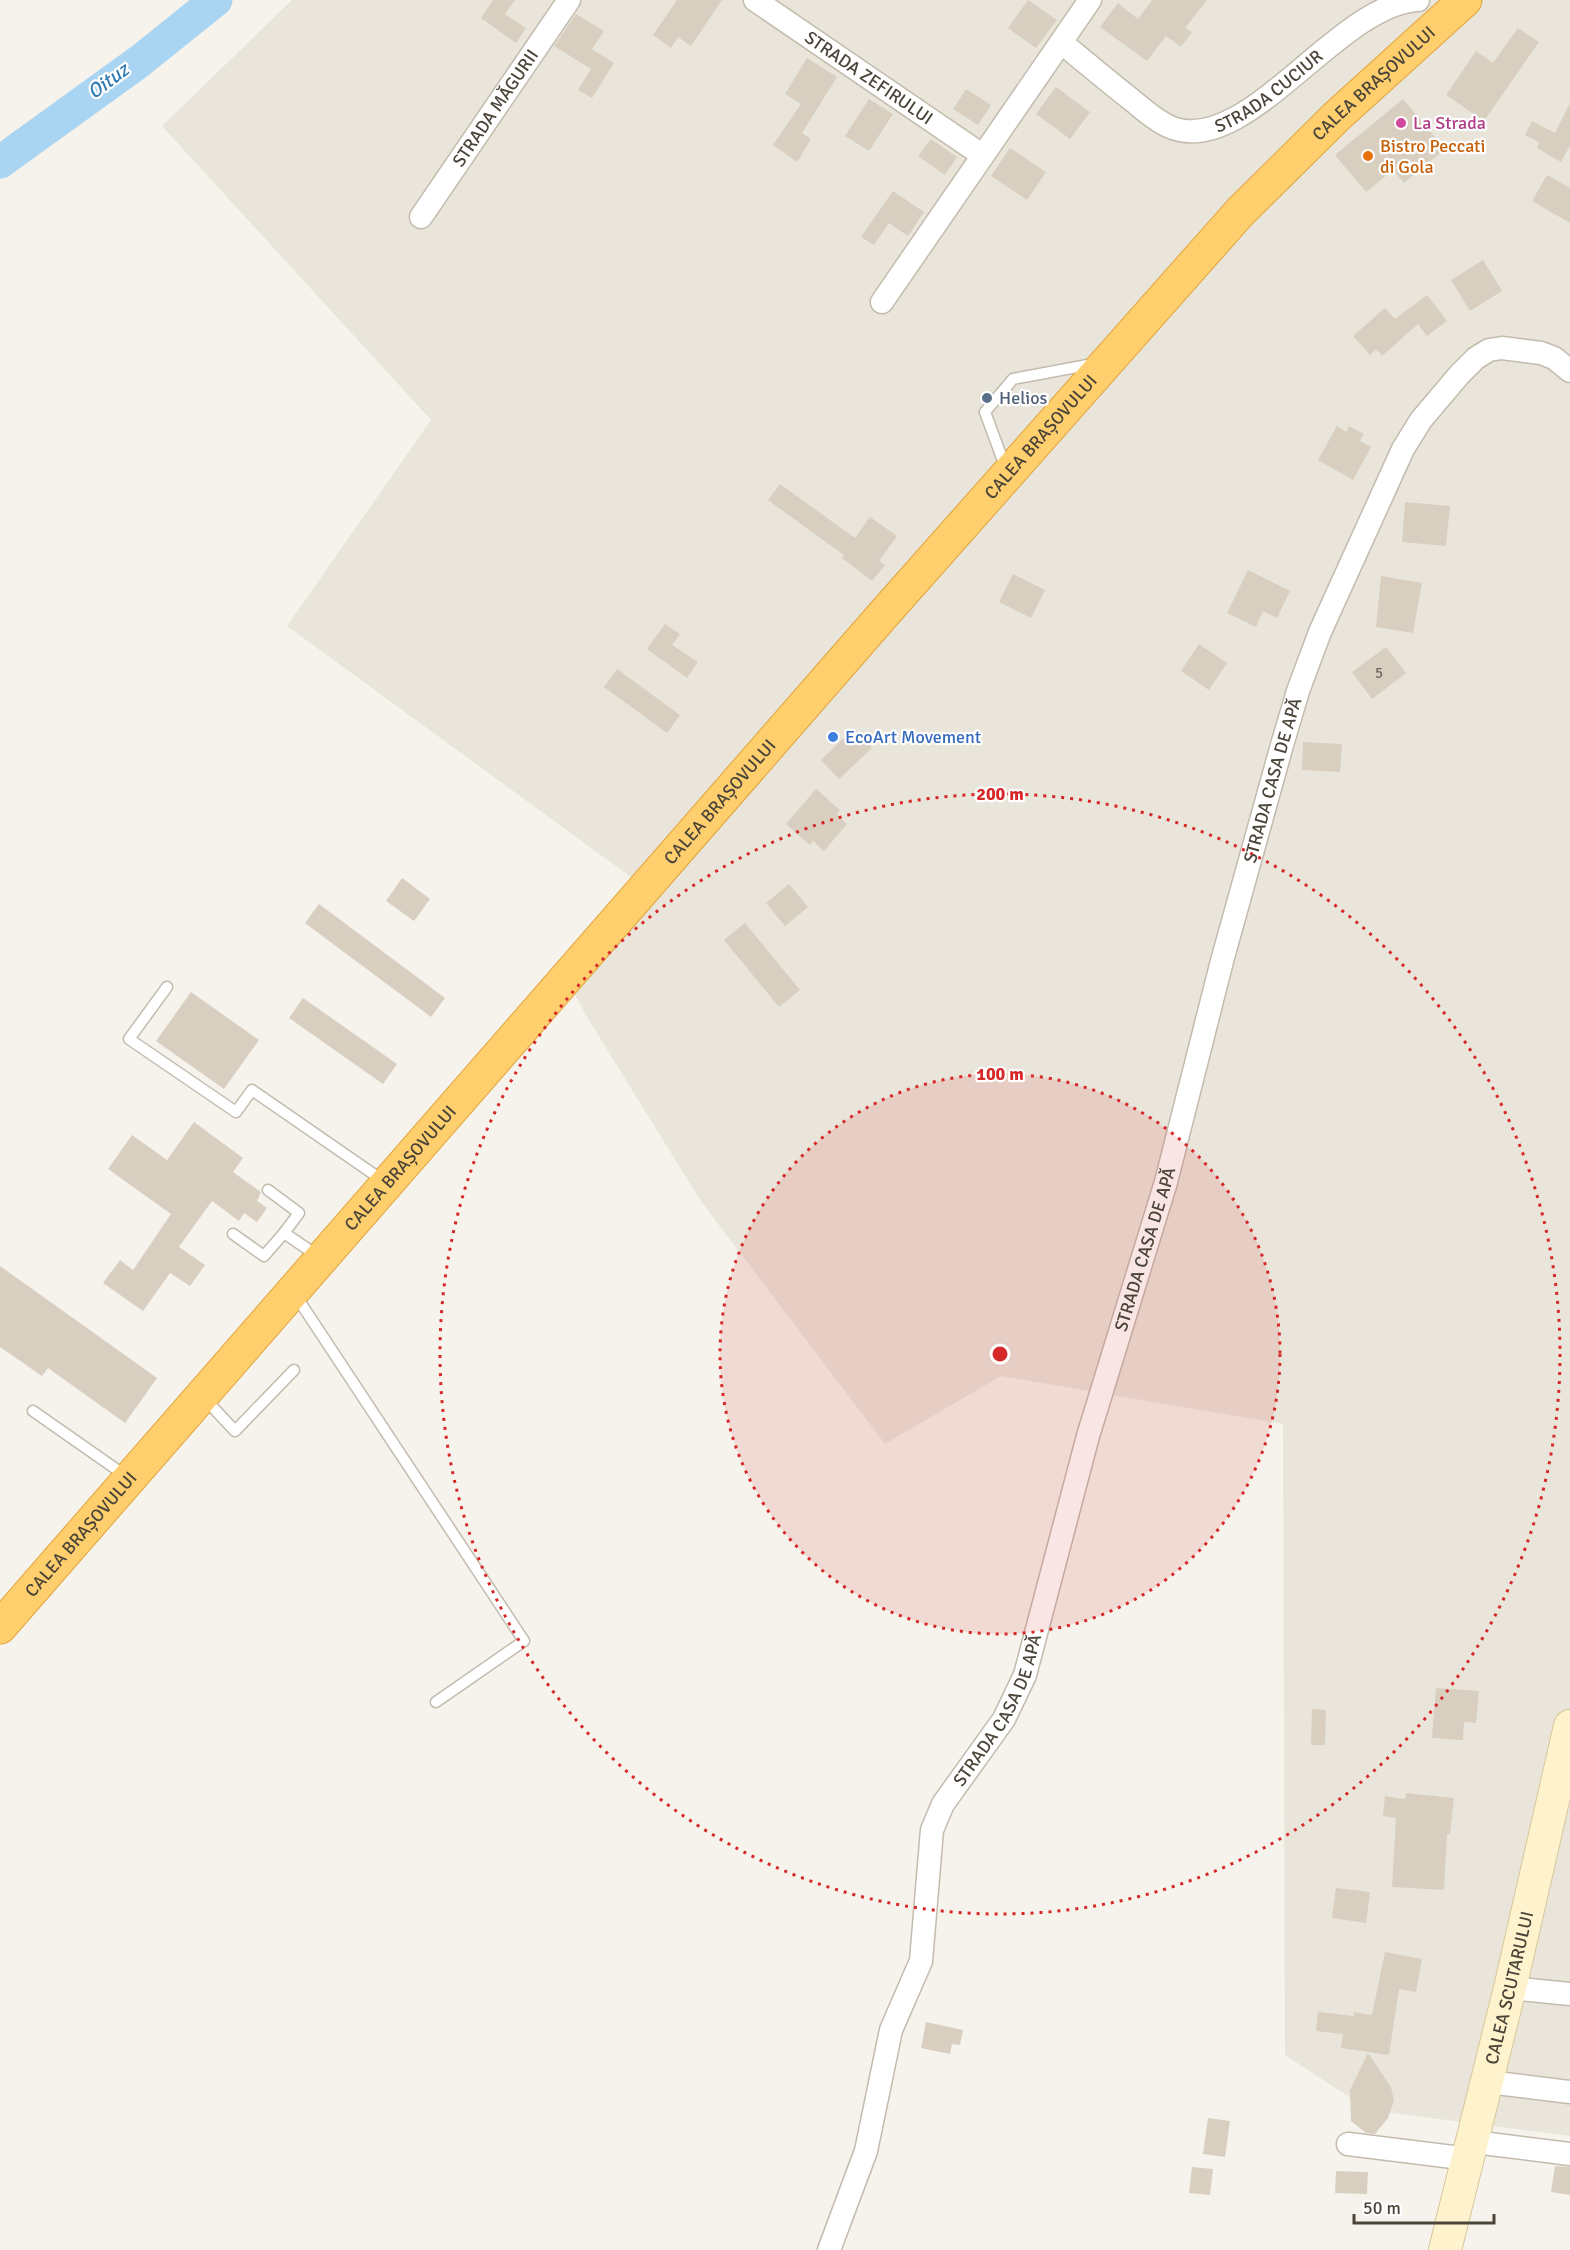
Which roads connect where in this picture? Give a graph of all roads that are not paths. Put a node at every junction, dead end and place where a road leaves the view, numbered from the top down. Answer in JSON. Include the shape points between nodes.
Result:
{"nodes":[{"id":1,"x":569,"y":0,"type":"edge"},
{"id":2,"x":754,"y":0,"type":"edge"},
{"id":3,"x":1090,"y":0,"type":"edge"},
{"id":4,"x":1418,"y":0,"type":"edge"},
{"id":5,"x":1457,"y":7,"type":"edge"},
{"id":6,"x":1062,"y":43,"type":"junction"},
{"id":7,"x":982,"y":155,"type":"junction"},
{"id":8,"x":421,"y":217,"type":"dead end"},
{"id":9,"x":882,"y":302,"type":"dead end"},
{"id":10,"x":1108,"y":362,"type":"junction"},
{"id":11,"x":1570,"y":371,"type":"edge"},
{"id":12,"x":1008,"y":474,"type":"junction"},
{"id":13,"x":167,"y":987,"type":"dead end"},
{"id":14,"x":388,"y":1184,"type":"junction"},
{"id":15,"x":268,"y":1190,"type":"dead end"},
{"id":16,"x":233,"y":1233,"type":"dead end"},
{"id":17,"x":284,"y":1233,"type":"junction"},
{"id":18,"x":323,"y":1259,"type":"junction"},
{"id":19,"x":294,"y":1293,"type":"junction"},
{"id":20,"x":294,"y":1370,"type":"dead end"},
{"id":21,"x":202,"y":1397,"type":"junction"},
{"id":22,"x":33,"y":1411,"type":"dead end"},
{"id":23,"x":131,"y":1478,"type":"junction"},
{"id":24,"x":0,"y":1627,"type":"edge"},
{"id":25,"x":436,"y":1702,"type":"dead end"},
{"id":26,"x":1570,"y":1726,"type":"edge"},
{"id":27,"x":1510,"y":1988,"type":"junction"},
{"id":28,"x":1570,"y":1994,"type":"edge"},
{"id":29,"x":1488,"y":2082,"type":"junction"},
{"id":30,"x":1570,"y":2092,"type":"edge"},
{"id":31,"x":1348,"y":2144,"type":"dead end"},
{"id":32,"x":1471,"y":2150,"type":"junction"},
{"id":33,"x":1570,"y":2154,"type":"edge"},
{"id":34,"x":829,"y":2250,"type":"edge"},
{"id":35,"x":1445,"y":2250,"type":"edge"}],
"edges":[{"from":1,"to":8,"type":"street","name":"STRADA MĂGURII"},
{"from":2,"to":7,"type":"street","name":"STRADA ZEFIRULUI"},
{"from":3,"to":6,"type":"street"},
{"from":4,"to":5,"type":"street","name":"STRADA CUCIUR"},
{"from":4,"to":6,"type":"street","name":"STRADA CUCIUR","via":[[1396,4],[1373,15],[1252,107],[1214,127],[1192,132],[1169,127],[1150,115]]},
{"from":5,"to":10,"type":"highway","name":"CALEA BRAȘOVULUI","via":[[1337,116],[1240,212]]},
{"from":6,"to":7,"type":"street"},
{"from":7,"to":9,"type":"street"},
{"from":10,"to":12,"type":"highway","name":"CALEA BRAȘOVULUI"},
{"from":10,"to":12,"type":"lane","via":[[1013,379],[985,412]]},
{"from":11,"to":34,"type":"street","name":"STRADA CASA DE APĂ","via":[[1541,352],[1502,348],[1476,358],[1459,375],[1421,420],[1403,449],[1320,632],[1279,756],[1166,1182],[1088,1436],[1025,1675],[1004,1719],[943,1804],[932,1830],[921,1961],[891,2030],[866,2151]]},
{"from":12,"to":14,"type":"highway","name":"CALEA BRAȘOVULUI"},
{"from":13,"to":14,"type":"lane","via":[[129,1039],[236,1112],[252,1090]]},
{"from":14,"to":18,"type":"highway","name":"CALEA BRAȘOVULUI"},
{"from":15,"to":17,"type":"lane","via":[[299,1213]]},
{"from":16,"to":17,"type":"lane","via":[[264,1256]]},
{"from":17,"to":18,"type":"lane"},
{"from":18,"to":19,"type":"highway","name":"CALEA BRAȘOVULUI"},
{"from":19,"to":21,"type":"highway","name":"CALEA BRAȘOVULUI"},
{"from":19,"to":25,"type":"lane","via":[[524,1641]]},
{"from":20,"to":21,"type":"lane","via":[[236,1431]]},
{"from":21,"to":23,"type":"highway","name":"CALEA BRAȘOVULUI"},
{"from":22,"to":23,"type":"lane"},
{"from":23,"to":24,"type":"highway","name":"CALEA BRAȘOVULUI"},
{"from":26,"to":27,"type":"main road","name":"CALEA SCUTARULUI"},
{"from":27,"to":28,"type":"street"},
{"from":27,"to":29,"type":"main road","name":"CALEA SCUTARULUI"},
{"from":29,"to":30,"type":"street"},
{"from":29,"to":32,"type":"main road","name":"CALEA SCUTARULUI"},
{"from":31,"to":32,"type":"street"},
{"from":32,"to":33,"type":"street"},
{"from":32,"to":35,"type":"main road","name":"CALEA SCUTARULUI"}]}
